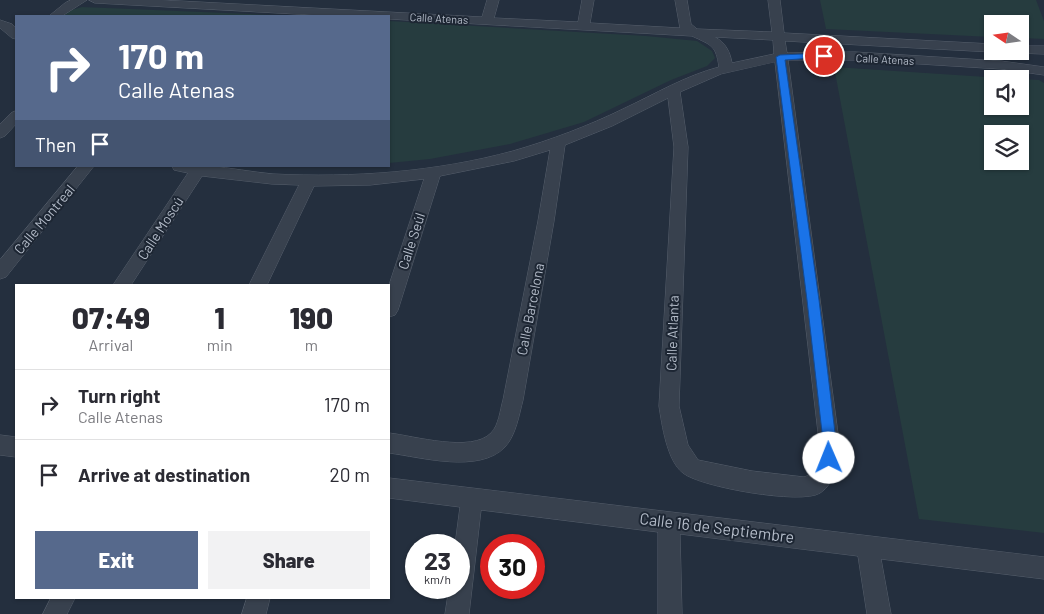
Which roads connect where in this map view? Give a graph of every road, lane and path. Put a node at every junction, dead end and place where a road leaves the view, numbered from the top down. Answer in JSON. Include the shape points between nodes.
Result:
{"nodes":[{"id":1,"x":81,"y":0,"type":"edge"},
{"id":2,"x":95,"y":0,"type":"edge"},
{"id":3,"x":493,"y":0,"type":"edge"},
{"id":4,"x":588,"y":0,"type":"edge"},
{"id":5,"x":681,"y":0,"type":"edge"},
{"id":6,"x":774,"y":0,"type":"edge"},
{"id":7,"x":128,"y":1,"type":"edge"},
{"id":8,"x":216,"y":3,"type":"edge"},
{"id":9,"x":297,"y":5,"type":"edge"},
{"id":10,"x":55,"y":15,"type":"edge"},
{"id":11,"x":487,"y":20,"type":"junction"},
{"id":12,"x":583,"y":26,"type":"junction"},
{"id":13,"x":692,"y":32,"type":"junction"},
{"id":14,"x":777,"y":36,"type":"junction"},
{"id":15,"x":873,"y":42,"type":"junction"},
{"id":16,"x":984,"y":48,"type":"edge"},
{"id":17,"x":1029,"y":50,"type":"edge"},
{"id":18,"x":1044,"y":50,"type":"edge"},
{"id":19,"x":780,"y":57,"type":"junction"},
{"id":20,"x":879,"y":58,"type":"junction"},
{"id":21,"x":726,"y":69,"type":"junction"},
{"id":22,"x":1044,"y":70,"type":"edge"},
{"id":23,"x":673,"y":89,"type":"junction"},
{"id":24,"x":15,"y":117,"type":"edge"},
{"id":25,"x":0,"y":133,"type":"edge"},
{"id":26,"x":558,"y":142,"type":"junction"},
{"id":27,"x":86,"y":167,"type":"edge"},
{"id":28,"x":184,"y":167,"type":"edge"},
{"id":29,"x":198,"y":170,"type":"junction"},
{"id":30,"x":434,"y":172,"type":"junction"},
{"id":31,"x":310,"y":180,"type":"junction"},
{"id":32,"x":0,"y":272,"type":"edge"},
{"id":33,"x":123,"y":284,"type":"edge"},
{"id":34,"x":258,"y":284,"type":"edge"},
{"id":35,"x":390,"y":307,"type":"edge"},
{"id":36,"x":390,"y":443,"type":"edge"},
{"id":37,"x":0,"y":445,"type":"edge"},
{"id":38,"x":15,"y":447,"type":"edge"},
{"id":39,"x":390,"y":488,"type":"edge"},
{"id":40,"x":472,"y":497,"type":"junction"},
{"id":41,"x":669,"y":521,"type":"junction"},
{"id":42,"x":866,"y":545,"type":"junction"},
{"id":43,"x":1044,"y":568,"type":"edge"},
{"id":44,"x":62,"y":599,"type":"edge"},
{"id":45,"x":260,"y":599,"type":"edge"},
{"id":46,"x":55,"y":614,"type":"edge"},
{"id":47,"x":254,"y":614,"type":"edge"},
{"id":48,"x":457,"y":614,"type":"edge"},
{"id":49,"x":670,"y":614,"type":"edge"},
{"id":50,"x":879,"y":614,"type":"edge"}],
"edges":[{"from":1,"to":10,"type":"street","via":[[69,4]]},
{"from":2,"to":7,"type":"street","name":"Calle Atenas"},
{"from":3,"to":11,"type":"street"},
{"from":4,"to":12,"type":"street"},
{"from":5,"to":13,"type":"street","via":[[685,26]]},
{"from":6,"to":14,"type":"street"},
{"from":7,"to":8,"type":"street","name":"Calle Atenas"},
{"from":8,"to":9,"type":"street","name":"Calle Atenas"},
{"from":9,"to":11,"type":"street","name":"Calle Atenas"},
{"from":11,"to":12,"type":"street","name":"Calle Atenas"},
{"from":12,"to":13,"type":"street","name":"Calle Atenas"},
{"from":13,"to":14,"type":"street","name":"Calle Atenas"},
{"from":13,"to":21,"type":"street","name":"Calle Atenas","via":[[721,45]]},
{"from":14,"to":15,"type":"street","name":"Calle Atenas"},
{"from":14,"to":19,"type":"street"},
{"from":15,"to":16,"type":"street","name":"Calle Atenas"},
{"from":15,"to":20,"type":"street"},
{"from":17,"to":18,"type":"street"},
{"from":19,"to":20,"type":"street","name":"Calle Atenas"},
{"from":19,"to":21,"type":"street","name":"Calle Atenas"},
{"from":19,"to":23,"type":"street","name":"Calle Atlanta","via":[[829,441],[829,458],[822,477],[811,487],[794,488],[712,474],[691,466],[678,447],[669,406],[681,146]]},
{"from":20,"to":22,"type":"street","name":"Calle Atenas"},
{"from":21,"to":23,"type":"street","name":"Calle Atenas"},
{"from":23,"to":26,"type":"street","name":"Calle Atenas"},
{"from":24,"to":25,"type":"street"},
{"from":26,"to":30,"type":"street","name":"Calle Atenas","via":[[510,157]]},
{"from":26,"to":36,"type":"street","name":"Calle Barcelona","via":[[506,426],[498,440],[485,449],[467,452]]},
{"from":27,"to":32,"type":"street","name":"Calle Montreal"},
{"from":28,"to":29,"type":"street","name":"Calle Atenas"},
{"from":29,"to":31,"type":"street","name":"Calle Atenas"},
{"from":29,"to":33,"type":"street","name":"Calle Moscú"},
{"from":30,"to":31,"type":"street","name":"Calle Atenas","via":[[355,180]]},
{"from":30,"to":35,"type":"street","name":"Calle Seúl"},
{"from":31,"to":34,"type":"street"},
{"from":37,"to":38,"type":"street"},
{"from":39,"to":40,"type":"street","name":"Calle 16 de Septiembre"},
{"from":40,"to":41,"type":"street","name":"Calle 16 de Septiembre"},
{"from":40,"to":48,"type":"street"},
{"from":41,"to":42,"type":"street","name":"Calle 16 de Septiembre"},
{"from":41,"to":49,"type":"street"},
{"from":42,"to":43,"type":"street","name":"Calle 16 de Septiembre"},
{"from":42,"to":50,"type":"street"},
{"from":44,"to":46,"type":"street"},
{"from":45,"to":47,"type":"street"}]}
